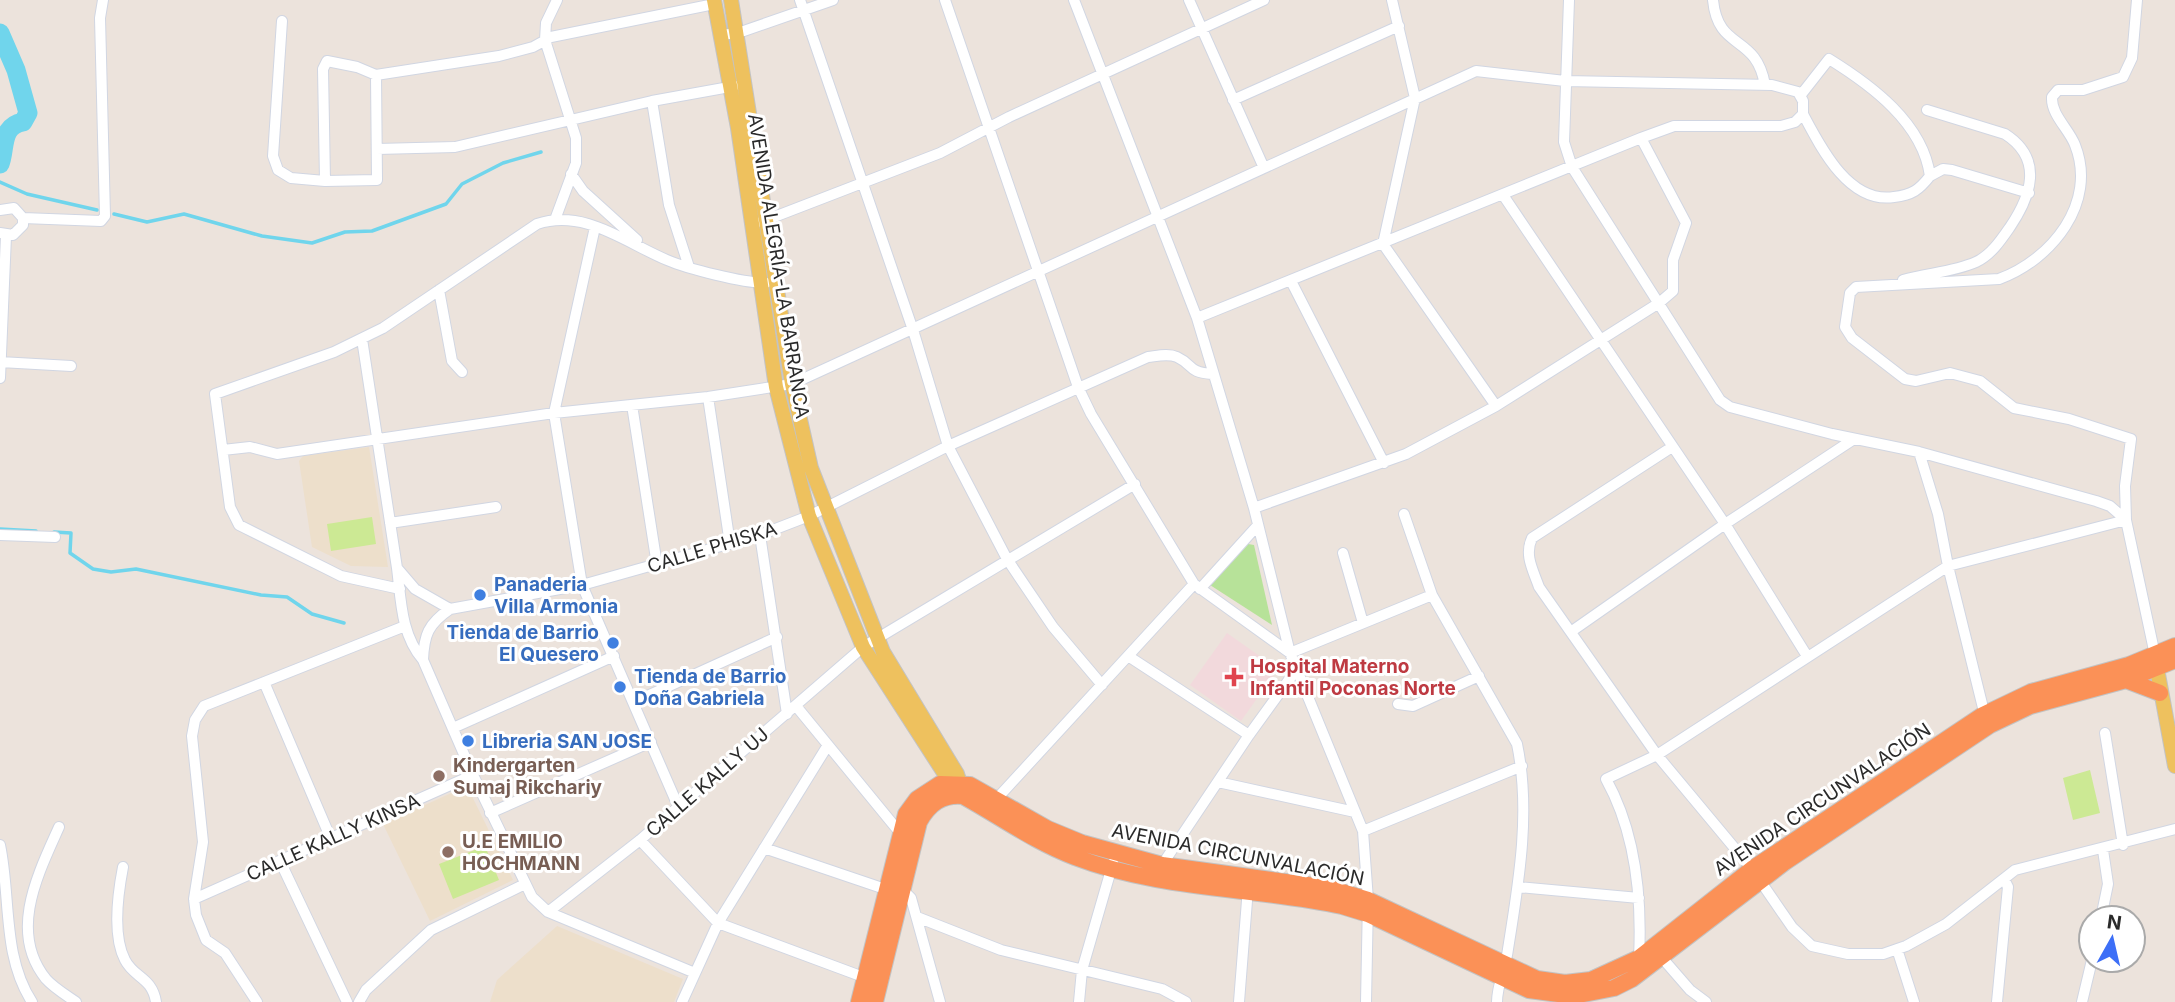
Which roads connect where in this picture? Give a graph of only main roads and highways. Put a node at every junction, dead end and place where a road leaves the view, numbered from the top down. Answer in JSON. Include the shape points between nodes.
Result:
{"nodes":[{"id":1,"x":731,"y":0,"type":"edge"},
{"id":2,"x":714,"y":2,"type":"edge"},
{"id":3,"x":759,"y":223,"type":"junction"},
{"id":4,"x":769,"y":283,"type":"junction"},
{"id":5,"x":2175,"y":646,"type":"edge"},
{"id":6,"x":2175,"y":660,"type":"edge"},
{"id":7,"x":2156,"y":662,"type":"junction"},
{"id":8,"x":2126,"y":680,"type":"junction"},
{"id":9,"x":2160,"y":693,"type":"junction"},
{"id":10,"x":1986,"y":720,"type":"junction"},
{"id":11,"x":2175,"y":766,"type":"edge"},
{"id":12,"x":957,"y":789,"type":"junction"},
{"id":13,"x":1114,"y":861,"type":"junction"},
{"id":14,"x":1248,"y":886,"type":"junction"},
{"id":15,"x":893,"y":888,"type":"junction"},
{"id":16,"x":1658,"y":952,"type":"junction"},
{"id":17,"x":1503,"y":973,"type":"junction"},
{"id":18,"x":859,"y":1002,"type":"edge"},
{"id":19,"x":875,"y":1002,"type":"edge"}],
"edges":[{"from":1,"to":3,"type":"main road","name":"AVENIDA ALEGRÍA-LA BARRANCA","via":[[746,86]]},
{"from":2,"to":3,"type":"main road","name":"AVENIDA ALEGRÍA-LA BARRANCA"},
{"from":3,"to":4,"type":"main road","name":"AVENIDA ALEGRÍA-LA BARRANCA"},
{"from":4,"to":12,"type":"main road","name":"AVENIDA ALEGRÍA-LA BARRANCA","via":[[811,468],[825,509],[877,638]]},
{"from":4,"to":12,"type":"main road","name":"AVENIDA ALEGRÍA-LA BARRANCA","via":[[776,387],[809,516],[863,647]]},
{"from":5,"to":7,"type":"highway","name":"AVENIDA CIRCUNVALACIÓN"},
{"from":6,"to":7,"type":"highway","name":"AVENIDA CIRCUNVALACIÓN"},
{"from":7,"to":8,"type":"highway","name":"AVENIDA CIRCUNVALACIÓN"},
{"from":7,"to":9,"type":"main road"},
{"from":7,"to":10,"type":"highway","name":"AVENIDA CIRCUNVALACIÓN","via":[[2031,692]]},
{"from":8,"to":9,"type":"highway"},
{"from":8,"to":10,"type":"highway","name":"AVENIDA CIRCUNVALACIÓN"},
{"from":9,"to":11,"type":"main road"},
{"from":10,"to":16,"type":"highway","name":"AVENIDA CIRCUNVALACIÓN","via":[[1756,874]]},
{"from":12,"to":13,"type":"highway","name":"AVENIDA CIRCUNVALACIÓN","via":[[992,804],[1051,847]]},
{"from":12,"to":15,"type":"highway","via":[[925,810],[908,836]]},
{"from":13,"to":14,"type":"highway","name":"AVENIDA CIRCUNVALACIÓN","via":[[1162,865]]},
{"from":13,"to":14,"type":"highway","name":"AVENIDA CIRCUNVALACIÓN","via":[[1157,879]]},
{"from":14,"to":17,"type":"highway","name":"AVENIDA CIRCUNVALACIÓN","via":[[1368,907]]},
{"from":15,"to":18,"type":"highway"},
{"from":15,"to":19,"type":"highway"},
{"from":16,"to":17,"type":"highway","name":"AVENIDA CIRCUNVALACIÓN","via":[[1611,973],[1565,983]]},
{"from":16,"to":17,"type":"highway","name":"AVENIDA CIRCUNVALACIÓN","via":[[1632,979],[1592,994],[1550,995]]}]}
